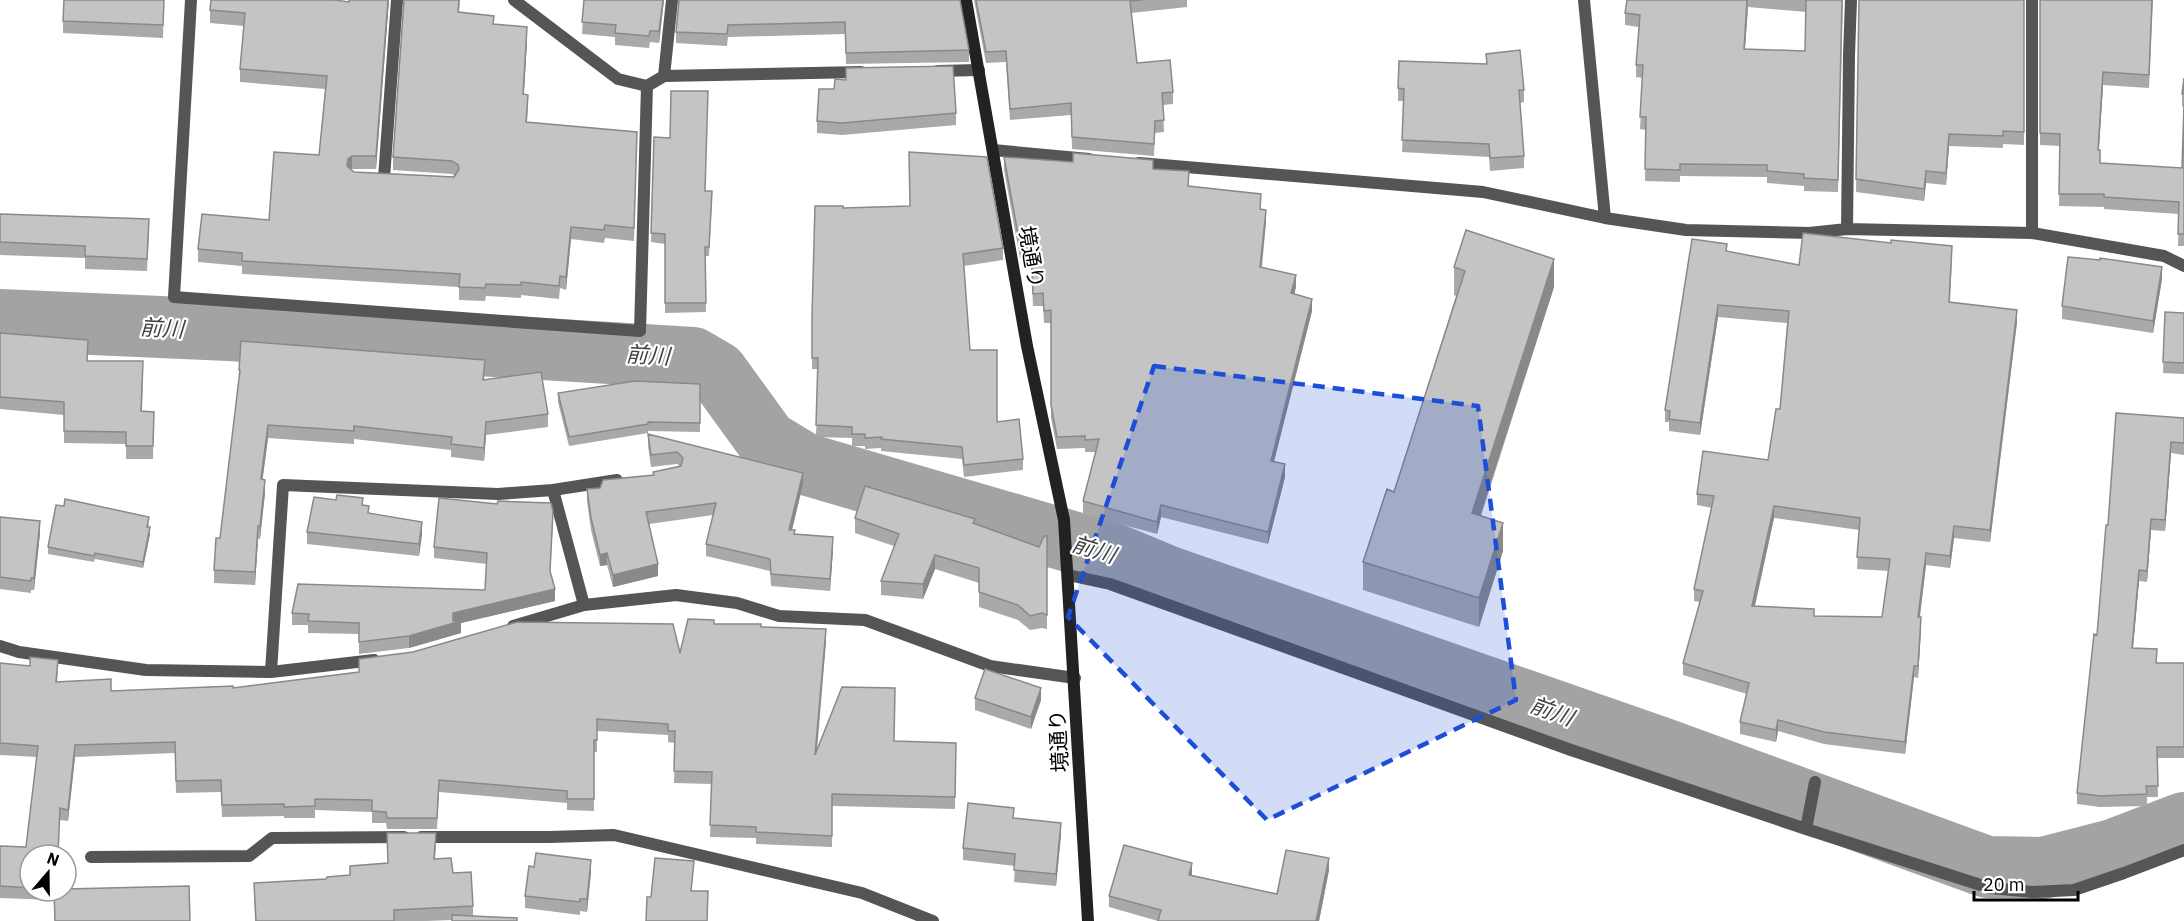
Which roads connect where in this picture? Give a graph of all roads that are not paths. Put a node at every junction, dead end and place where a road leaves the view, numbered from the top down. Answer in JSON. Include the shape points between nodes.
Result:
{"nodes":[{"id":1,"x":191,"y":0,"type":"edge"},
{"id":2,"x":397,"y":0,"type":"edge"},
{"id":3,"x":514,"y":0,"type":"edge"},
{"id":4,"x":672,"y":0,"type":"edge"},
{"id":5,"x":966,"y":0,"type":"edge"},
{"id":6,"x":1584,"y":0,"type":"edge"},
{"id":7,"x":1851,"y":0,"type":"edge"},
{"id":8,"x":2032,"y":0,"type":"edge"},
{"id":9,"x":979,"y":70,"type":"junction"},
{"id":10,"x":920,"y":71,"type":"edge"},
{"id":11,"x":874,"y":72,"type":"edge"},
{"id":12,"x":664,"y":76,"type":"junction"},
{"id":13,"x":647,"y":86,"type":"junction"},
{"id":14,"x":993,"y":150,"type":"junction"},
{"id":15,"x":1096,"y":159,"type":"edge"},
{"id":16,"x":1130,"y":162,"type":"edge"},
{"id":17,"x":385,"y":178,"type":"edge"},
{"id":18,"x":1605,"y":218,"type":"junction"},
{"id":19,"x":1847,"y":229,"type":"junction"},
{"id":20,"x":2032,"y":233,"type":"junction"},
{"id":21,"x":2184,"y":266,"type":"edge"},
{"id":22,"x":631,"y":478,"type":"edge"},
{"id":23,"x":553,"y":490,"type":"junction"},
{"id":24,"x":1068,"y":575,"type":"junction"},
{"id":25,"x":584,"y":605,"type":"junction"},
{"id":26,"x":498,"y":630,"type":"edge"},
{"id":27,"x":0,"y":646,"type":"edge"},
{"id":28,"x":389,"y":658,"type":"edge"},
{"id":29,"x":271,"y":672,"type":"junction"},
{"id":30,"x":1075,"y":678,"type":"junction"},
{"id":31,"x":1815,"y":783,"type":"dead end"},
{"id":32,"x":1805,"y":828,"type":"junction"},
{"id":33,"x":2184,"y":850,"type":"edge"},
{"id":34,"x":91,"y":857,"type":"dead end"},
{"id":35,"x":933,"y":921,"type":"edge"},
{"id":36,"x":1088,"y":921,"type":"edge"}],
"edges":[{"from":1,"to":13,"type":"street","via":[[174,297],[640,331]]},
{"from":2,"to":17,"type":"street"},
{"from":3,"to":13,"type":"street","via":[[618,79]]},
{"from":4,"to":12,"type":"street"},
{"from":5,"to":9,"type":"street","name":"境通り"},
{"from":6,"to":18,"type":"street"},
{"from":7,"to":19,"type":"street"},
{"from":8,"to":20,"type":"street"},
{"from":9,"to":10,"type":"street"},
{"from":9,"to":14,"type":"street","name":"境通り"},
{"from":11,"to":12,"type":"street"},
{"from":12,"to":13,"type":"street"},
{"from":14,"to":15,"type":"street"},
{"from":14,"to":24,"type":"street","name":"境通り","via":[[1064,520]]},
{"from":16,"to":18,"type":"street","via":[[1483,192]]},
{"from":18,"to":19,"type":"street","via":[[1686,230],[1809,233]]},
{"from":19,"to":20,"type":"street"},
{"from":20,"to":21,"type":"street","via":[[2164,256]]},
{"from":22,"to":23,"type":"street"},
{"from":23,"to":25,"type":"street"},
{"from":23,"to":29,"type":"street","via":[[498,494],[283,485]]},
{"from":24,"to":30,"type":"street","name":"境通り"},
{"from":24,"to":32,"type":"street","via":[[1110,584],[1560,746]]},
{"from":25,"to":26,"type":"street"},
{"from":25,"to":30,"type":"street","via":[[676,595],[737,603],[779,616],[865,620],[990,666]]},
{"from":27,"to":29,"type":"street","via":[[146,670]]},
{"from":28,"to":29,"type":"street"},
{"from":30,"to":36,"type":"street","name":"境通り"},
{"from":31,"to":32,"type":"street"},
{"from":32,"to":33,"type":"street","via":[[1990,888],[2033,892],[2074,890]]},
{"from":34,"to":35,"type":"street","via":[[249,856],[272,838],[614,835],[862,893]]}]}
